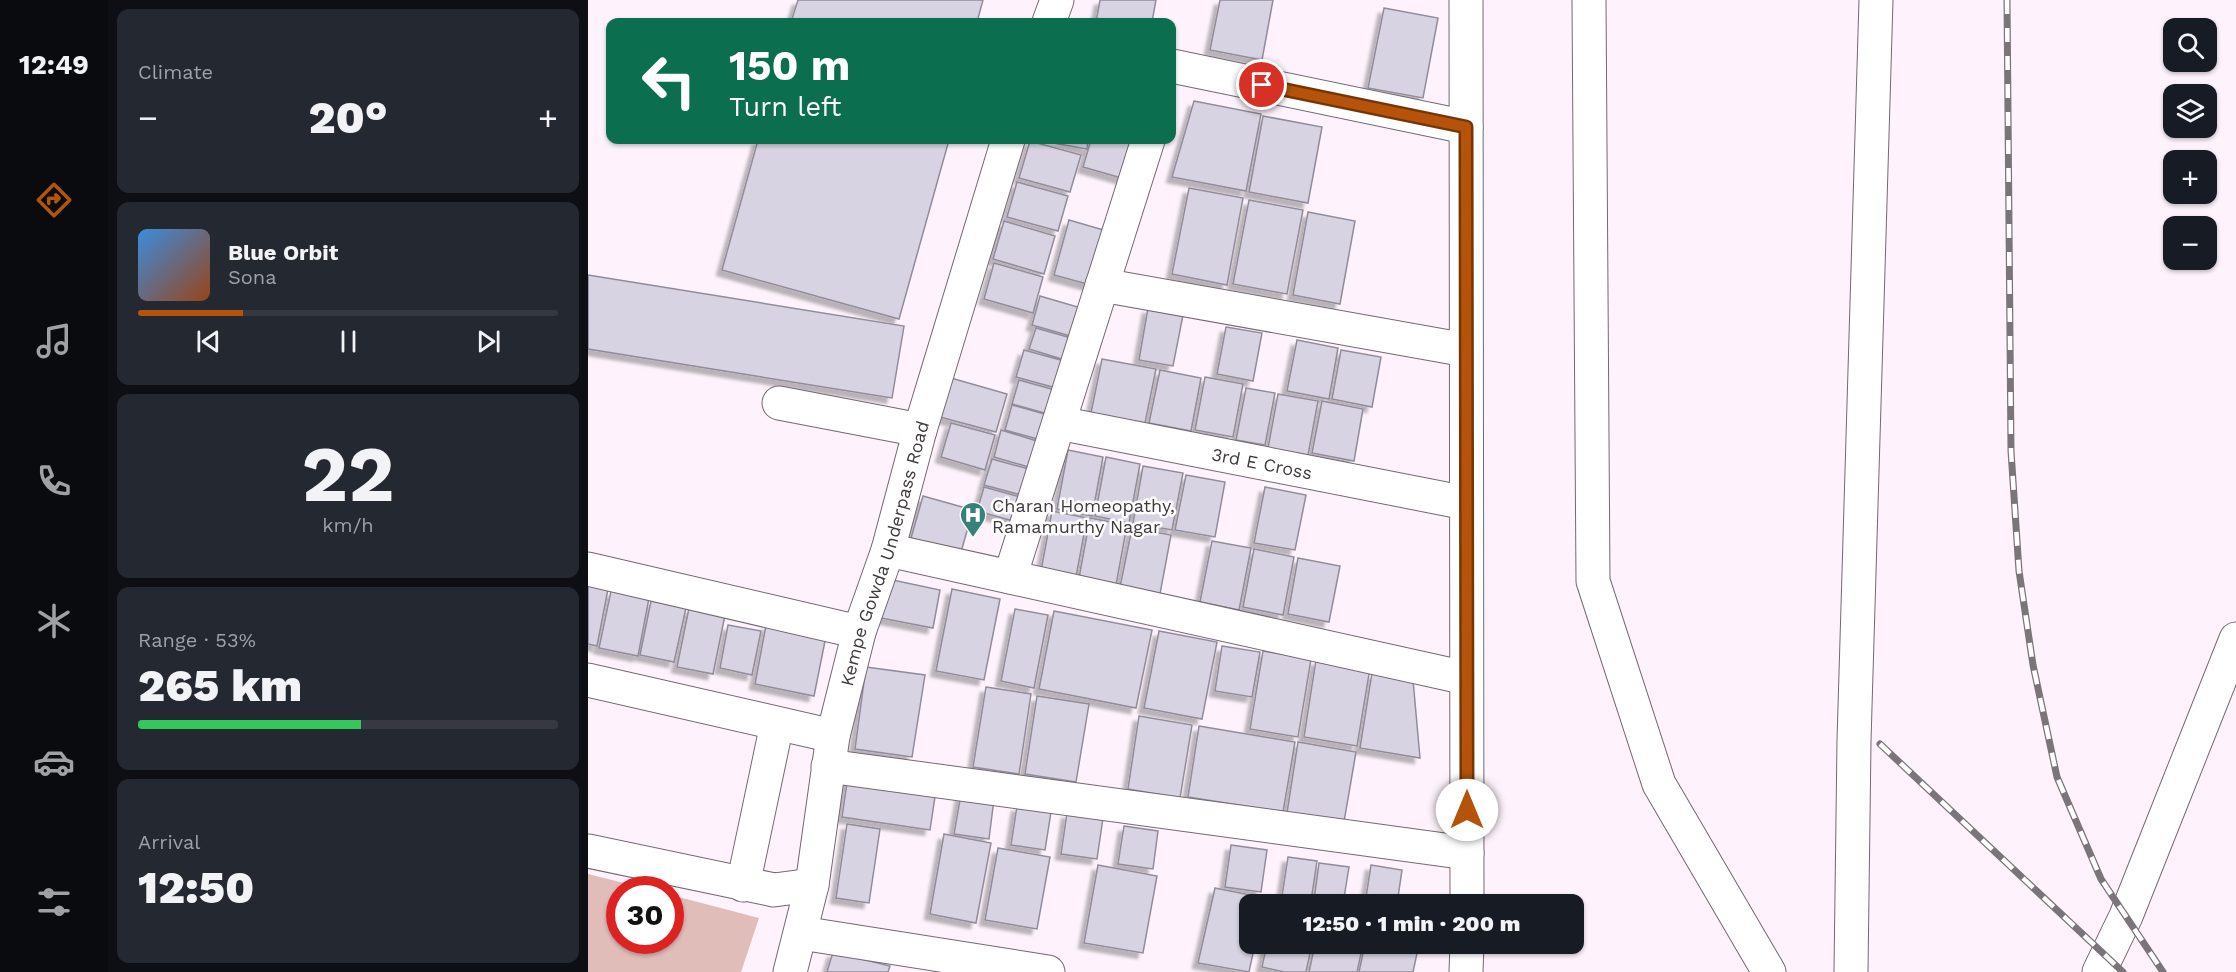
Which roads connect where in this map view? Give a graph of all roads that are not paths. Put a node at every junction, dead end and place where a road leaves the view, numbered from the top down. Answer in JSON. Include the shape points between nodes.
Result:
{"nodes":[{"id":1,"x":1057,"y":0,"type":"edge"},
{"id":2,"x":1466,"y":0,"type":"edge"},
{"id":3,"x":1589,"y":0,"type":"edge"},
{"id":4,"x":1876,"y":0,"type":"edge"},
{"id":5,"x":1050,"y":18,"type":"edge"},
{"id":6,"x":1176,"y":67,"type":"edge"},
{"id":7,"x":1466,"y":127,"type":"junction"},
{"id":8,"x":1007,"y":144,"type":"edge"},
{"id":9,"x":1147,"y":144,"type":"edge"},
{"id":10,"x":1102,"y":285,"type":"junction"},
{"id":11,"x":1466,"y":350,"type":"junction"},
{"id":12,"x":779,"y":403,"type":"dead end"},
{"id":13,"x":1059,"y":423,"type":"junction"},
{"id":14,"x":920,"y":430,"type":"junction"},
{"id":15,"x":1466,"y":503,"type":"junction"},
{"id":16,"x":888,"y":550,"type":"junction"},
{"id":17,"x":588,"y":569,"type":"edge"},
{"id":18,"x":1010,"y":578,"type":"junction"},
{"id":19,"x":859,"y":632,"type":"junction"},
{"id":20,"x":2236,"y":639,"type":"edge"},
{"id":21,"x":1466,"y":678,"type":"junction"},
{"id":22,"x":588,"y":680,"type":"edge"},
{"id":23,"x":777,"y":724,"type":"junction"},
{"id":24,"x":831,"y":751,"type":"junction"},
{"id":25,"x":588,"y":851,"type":"edge"},
{"id":26,"x":1467,"y":853,"type":"junction"},
{"id":27,"x":743,"y":885,"type":"junction"},
{"id":28,"x":812,"y":885,"type":"junction"},
{"id":29,"x":1467,"y":894,"type":"edge"},
{"id":30,"x":801,"y":933,"type":"junction"},
{"id":31,"x":1467,"y":954,"type":"edge"},
{"id":32,"x":981,"y":967,"type":"edge"},
{"id":33,"x":790,"y":972,"type":"edge"},
{"id":34,"x":1048,"y":972,"type":"edge"},
{"id":35,"x":1466,"y":972,"type":"edge"},
{"id":36,"x":1769,"y":972,"type":"edge"},
{"id":37,"x":1851,"y":972,"type":"edge"},
{"id":38,"x":2099,"y":972,"type":"edge"}],
"edges":[{"from":1,"to":5,"type":"street"},
{"from":2,"to":7,"type":"street"},
{"from":3,"to":36,"type":"street","via":[[1593,581],[1659,784]]},
{"from":4,"to":37,"type":"street"},
{"from":6,"to":7,"type":"street"},
{"from":7,"to":11,"type":"street"},
{"from":8,"to":14,"type":"street","name":"Kempe Gowda Underpass Road"},
{"from":9,"to":10,"type":"street"},
{"from":10,"to":11,"type":"street"},
{"from":10,"to":13,"type":"street"},
{"from":11,"to":15,"type":"street"},
{"from":12,"to":14,"type":"street"},
{"from":13,"to":15,"type":"street","name":"3rd E Cross"},
{"from":13,"to":18,"type":"street"},
{"from":14,"to":16,"type":"street","name":"Kempe Gowda Underpass Road"},
{"from":15,"to":21,"type":"street"},
{"from":16,"to":18,"type":"street"},
{"from":16,"to":19,"type":"street","name":"Kempe Gowda Underpass Road"},
{"from":17,"to":19,"type":"street"},
{"from":18,"to":21,"type":"street"},
{"from":19,"to":24,"type":"street","name":"Kempe Gowda Underpass Road"},
{"from":20,"to":38,"type":"street","via":[[2126,916]]},
{"from":21,"to":26,"type":"street"},
{"from":22,"to":23,"type":"street"},
{"from":23,"to":24,"type":"street"},
{"from":23,"to":27,"type":"street"},
{"from":24,"to":26,"type":"street"},
{"from":24,"to":28,"type":"street","name":"Kempe Gowda Underpass Road"},
{"from":25,"to":27,"type":"street"},
{"from":26,"to":29,"type":"street"},
{"from":27,"to":28,"type":"street","via":[[774,890]]},
{"from":28,"to":30,"type":"street","name":"Kempe Gowda Underpass Road"},
{"from":30,"to":32,"type":"street"},
{"from":30,"to":33,"type":"street","name":"Kempe Gowda Underpass Road"},
{"from":31,"to":35,"type":"street"},
{"from":32,"to":34,"type":"street"}]}
